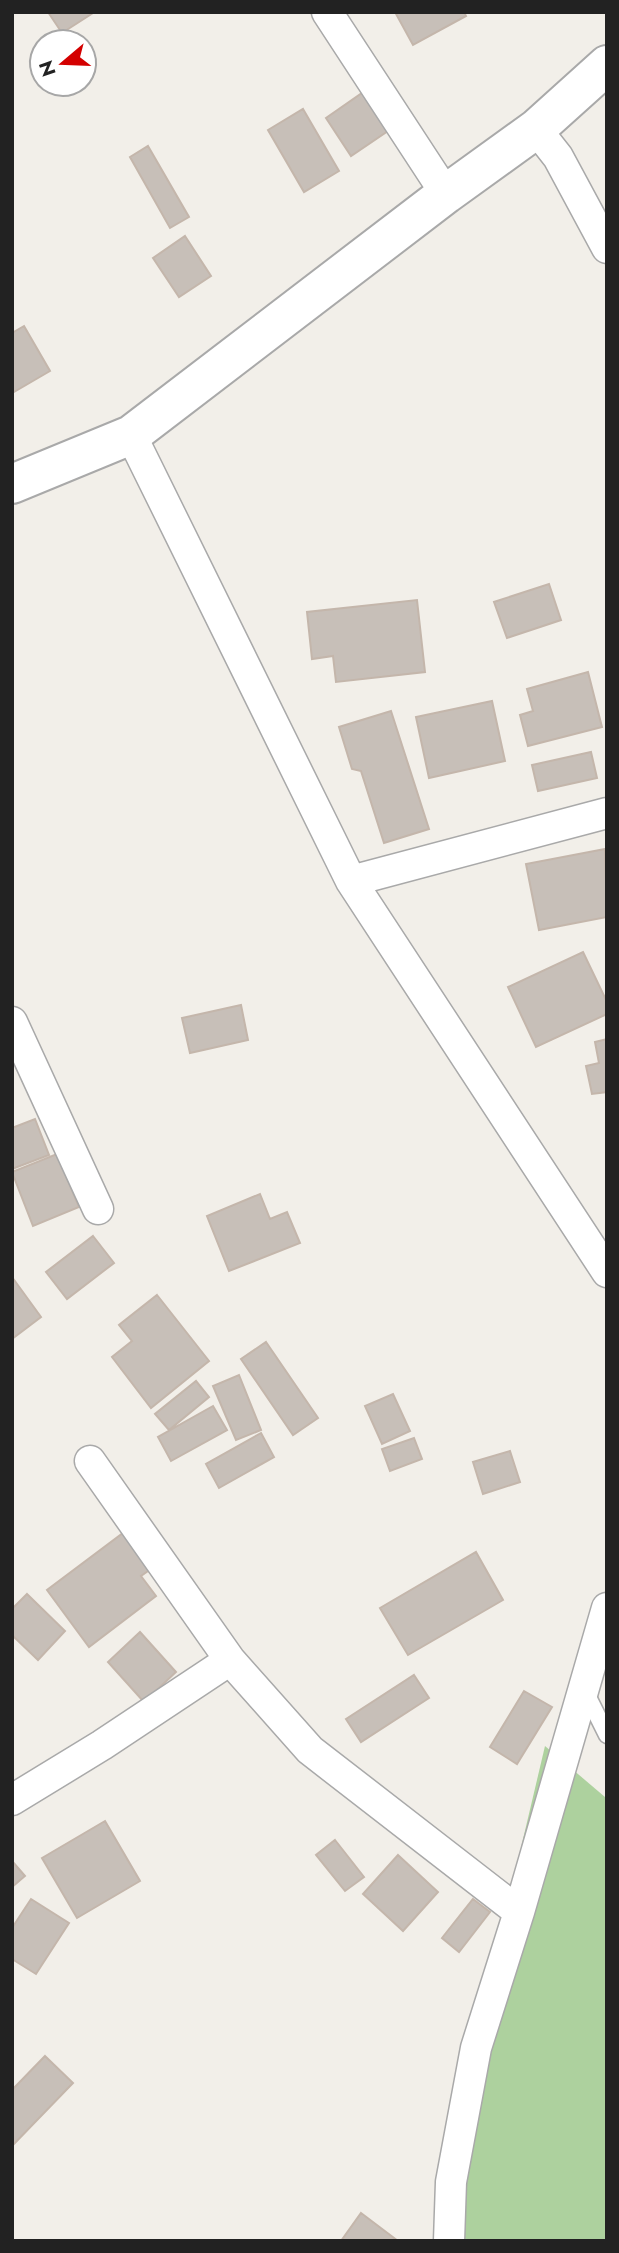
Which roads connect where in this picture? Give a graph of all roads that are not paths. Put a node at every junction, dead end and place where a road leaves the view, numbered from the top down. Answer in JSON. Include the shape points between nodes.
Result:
{"nodes":[{"id":1,"x":327,"y":12,"type":"edge"},
{"id":2,"x":607,"y":65,"type":"edge"},
{"id":3,"x":536,"y":129,"type":"junction"},
{"id":4,"x":446,"y":194,"type":"junction"},
{"id":5,"x":607,"y":248,"type":"edge"},
{"id":6,"x":131,"y":435,"type":"junction"},
{"id":7,"x":12,"y":484,"type":"edge"},
{"id":8,"x":607,"y":813,"type":"edge"},
{"id":9,"x":351,"y":881,"type":"junction"},
{"id":10,"x":12,"y":1022,"type":"edge"},
{"id":11,"x":98,"y":1209,"type":"dead end"},
{"id":12,"x":607,"y":1272,"type":"edge"},
{"id":13,"x":90,"y":1461,"type":"dead end"},
{"id":14,"x":607,"y":1608,"type":"edge"},
{"id":15,"x":230,"y":1660,"type":"junction"},
{"id":16,"x":583,"y":1687,"type":"junction"},
{"id":17,"x":607,"y":1735,"type":"edge"},
{"id":18,"x":12,"y":1800,"type":"edge"},
{"id":19,"x":519,"y":1912,"type":"junction"},
{"id":20,"x":449,"y":2241,"type":"edge"}],
"edges":[{"from":1,"to":4,"type":"street"},
{"from":2,"to":3,"type":"street"},
{"from":3,"to":4,"type":"street"},
{"from":3,"to":5,"type":"street","via":[[558,157]]},
{"from":4,"to":6,"type":"street"},
{"from":6,"to":7,"type":"street"},
{"from":6,"to":9,"type":"street"},
{"from":8,"to":9,"type":"street"},
{"from":9,"to":12,"type":"street"},
{"from":10,"to":11,"type":"street"},
{"from":13,"to":15,"type":"street"},
{"from":14,"to":16,"type":"street"},
{"from":15,"to":18,"type":"street"},
{"from":15,"to":19,"type":"street","via":[[310,1750]]},
{"from":16,"to":17,"type":"lane"},
{"from":16,"to":19,"type":"street"},
{"from":19,"to":20,"type":"street","via":[[476,2048],[451,2182]]}]}
